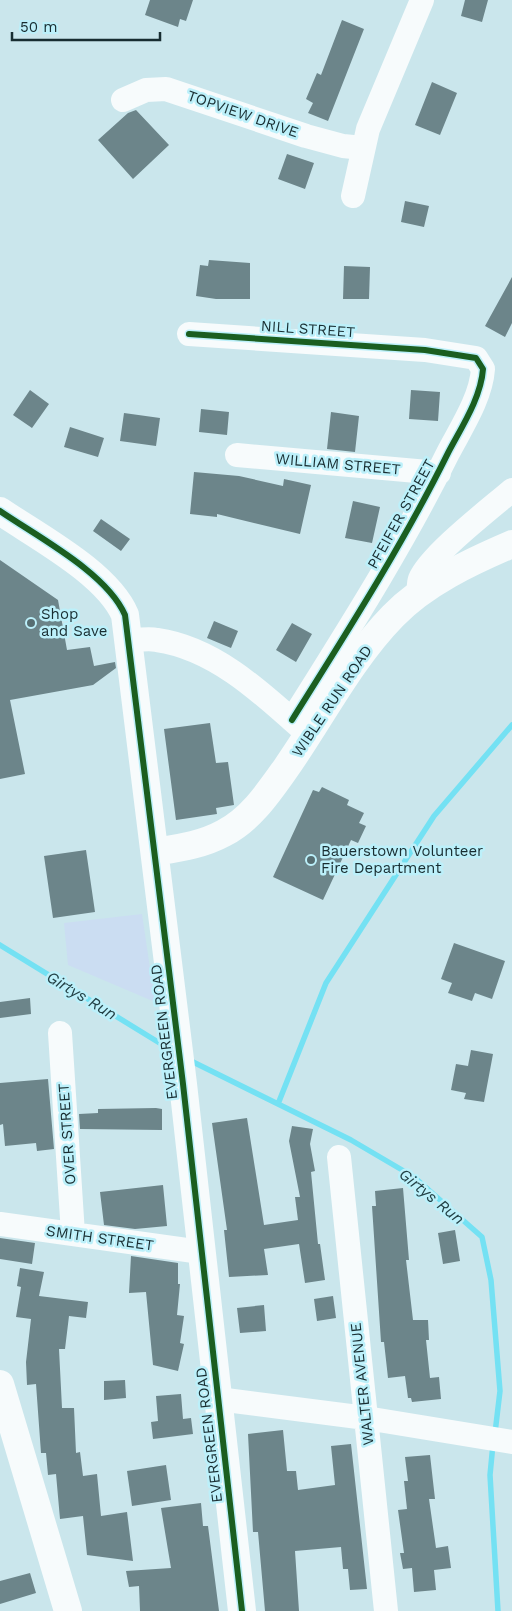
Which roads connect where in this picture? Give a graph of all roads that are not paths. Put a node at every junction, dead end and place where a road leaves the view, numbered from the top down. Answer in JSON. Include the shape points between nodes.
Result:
{"nodes":[{"id":1,"x":422,"y":0,"type":"edge"},
{"id":2,"x":123,"y":100,"type":"dead end"},
{"id":3,"x":363,"y":148,"type":"junction"},
{"id":4,"x":353,"y":196,"type":"dead end"},
{"id":5,"x":189,"y":334,"type":"dead end"},
{"id":6,"x":426,"y":350,"type":"joint"},
{"id":7,"x":237,"y":455,"type":"dead end"},
{"id":8,"x":438,"y":473,"type":"junction"},
{"id":9,"x":512,"y":490,"type":"edge"},
{"id":10,"x":0,"y":511,"type":"edge"},
{"id":11,"x":512,"y":544,"type":"edge"},
{"id":12,"x":419,"y":595,"type":"junction"},
{"id":13,"x":130,"y":641,"type":"junction"},
{"id":14,"x":301,"y":727,"type":"junction"},
{"id":15,"x":155,"y":852,"type":"junction"},
{"id":16,"x":60,"y":1033,"type":"dead end"},
{"id":17,"x":339,"y":1157,"type":"dead end"},
{"id":18,"x":0,"y":1224,"type":"edge"},
{"id":19,"x":74,"y":1234,"type":"junction"},
{"id":20,"x":201,"y":1252,"type":"junction"},
{"id":21,"x":0,"y":1384,"type":"edge"},
{"id":22,"x":218,"y":1399,"type":"junction"},
{"id":23,"x":366,"y":1418,"type":"junction"},
{"id":24,"x":512,"y":1442,"type":"edge"},
{"id":25,"x":68,"y":1611,"type":"edge"},
{"id":26,"x":242,"y":1611,"type":"edge"},
{"id":27,"x":386,"y":1611,"type":"edge"}],
"edges":[{"from":1,"to":3,"type":"street"},
{"from":2,"to":3,"type":"street","name":"TOPVIEW DRIVE","via":[[146,90],[166,89],[306,136]]},
{"from":3,"to":4,"type":"street"},
{"from":5,"to":6,"type":"street","name":"NILL STREET"},
{"from":6,"to":8,"type":"street","name":"PFEIFER STREET","via":[[476,358],[483,369],[467,416]]},
{"from":7,"to":8,"type":"street","name":"WILLIAM STREET"},
{"from":8,"to":14,"type":"street","name":"PFEIFER STREET"},
{"from":9,"to":12,"type":"street","via":[[476,519],[427,568],[419,581]]},
{"from":10,"to":13,"type":"street","name":"EVERGREEN ROAD","via":[[111,591],[125,615]]},
{"from":11,"to":12,"type":"street","name":"WIBLE RUN ROAD","via":[[479,558]]},
{"from":12,"to":14,"type":"street","name":"WIBLE RUN ROAD","via":[[393,616]]},
{"from":13,"to":14,"type":"street","via":[[154,639],[199,653],[263,693]]},
{"from":13,"to":15,"type":"street","name":"EVERGREEN ROAD"},
{"from":14,"to":15,"type":"street","name":"WIBLE RUN ROAD","via":[[269,793],[247,817],[205,842]]},
{"from":15,"to":20,"type":"street","name":"EVERGREEN ROAD"},
{"from":16,"to":19,"type":"street","name":"OVER STREET"},
{"from":17,"to":23,"type":"street","name":"WALTER AVENUE"},
{"from":18,"to":19,"type":"street","name":"SMITH STREET"},
{"from":19,"to":20,"type":"street","name":"SMITH STREET"},
{"from":20,"to":22,"type":"street","name":"EVERGREEN ROAD"},
{"from":21,"to":25,"type":"street"},
{"from":22,"to":23,"type":"street"},
{"from":22,"to":26,"type":"street","name":"EVERGREEN ROAD"},
{"from":23,"to":24,"type":"street"},
{"from":23,"to":27,"type":"street","name":"WALTER AVENUE"}]}
